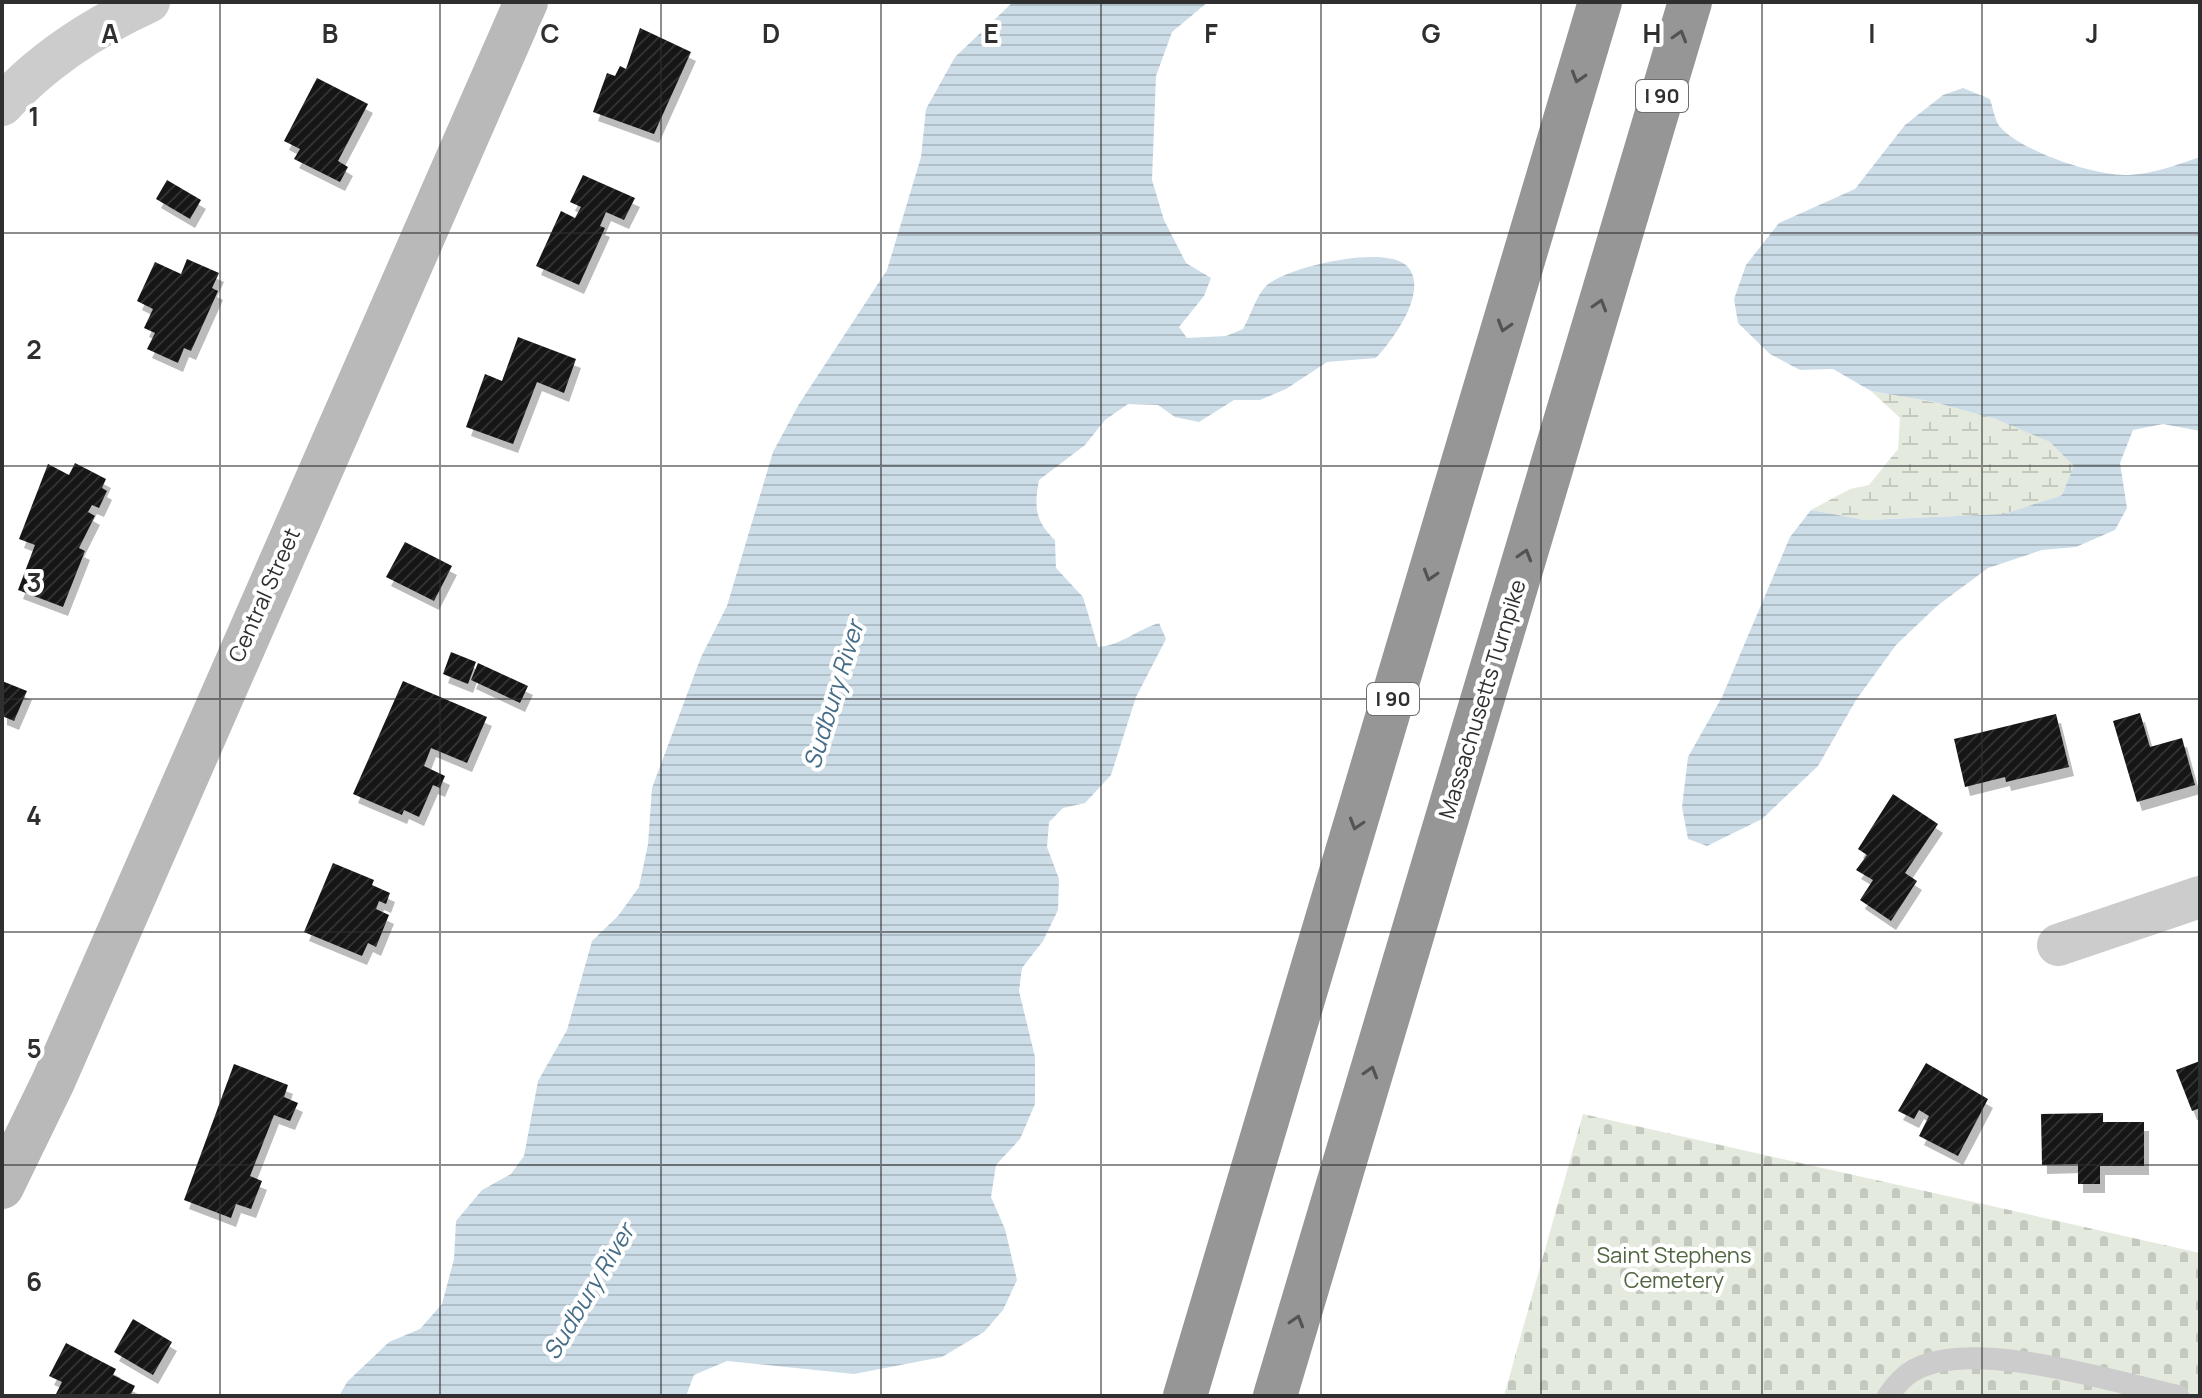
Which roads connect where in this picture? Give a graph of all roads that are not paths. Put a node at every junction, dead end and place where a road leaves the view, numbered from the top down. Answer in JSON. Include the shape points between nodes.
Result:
{"nodes":[{"id":1,"x":149,"y":2,"type":"edge"},
{"id":2,"x":526,"y":2,"type":"edge"},
{"id":3,"x":1600,"y":2,"type":"edge"},
{"id":4,"x":1690,"y":2,"type":"edge"},
{"id":5,"x":2,"y":105,"type":"edge"},
{"id":6,"x":2200,"y":897,"type":"edge"},
{"id":7,"x":2058,"y":945,"type":"dead end"},
{"id":8,"x":2,"y":1187,"type":"edge"},
{"id":9,"x":1185,"y":1396,"type":"edge"},
{"id":10,"x":1275,"y":1396,"type":"edge"},
{"id":11,"x":1888,"y":1396,"type":"edge"},
{"id":12,"x":2178,"y":1396,"type":"edge"}],
"edges":[{"from":1,"to":5,"type":"street","via":[[69,46],[26,78]]},
{"from":2,"to":8,"type":"main road","name":"Central Street","via":[[53,1082]]},
{"from":3,"to":9,"type":"highway","number":"I 90","one_way":true},
{"from":10,"to":4,"type":"highway","name":"Massachusetts Turnpike","number":"I 90","one_way":true},
{"from":6,"to":7,"type":"street"},
{"from":11,"to":12,"type":"lane","via":[[1915,1370],[1975,1358],[2017,1361]]}]}
